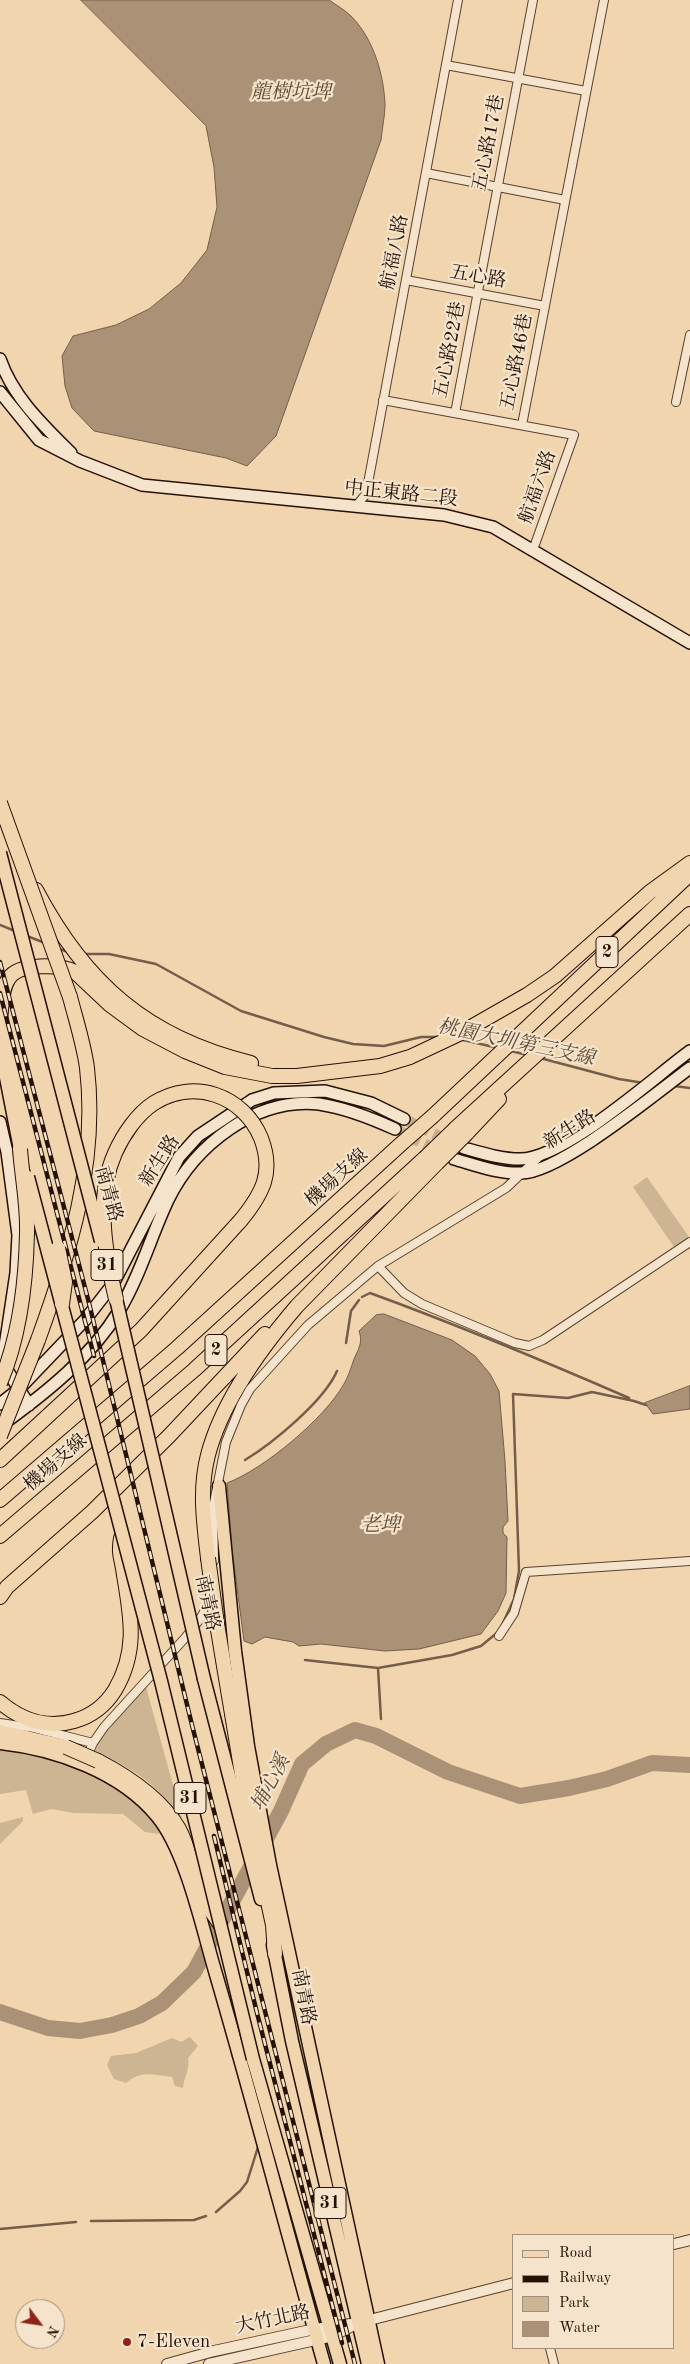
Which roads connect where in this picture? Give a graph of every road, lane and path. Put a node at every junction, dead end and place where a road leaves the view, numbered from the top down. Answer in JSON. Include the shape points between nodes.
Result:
{"nodes":[{"id":1,"x":458,"y":0,"type":"edge"},
{"id":2,"x":534,"y":0,"type":"edge"},
{"id":3,"x":604,"y":0,"type":"edge"},
{"id":4,"x":446,"y":65,"type":"junction"},
{"id":5,"x":519,"y":78,"type":"junction"},
{"id":6,"x":586,"y":91,"type":"junction"},
{"id":7,"x":426,"y":173,"type":"junction"},
{"id":8,"x":498,"y":187,"type":"junction"},
{"id":9,"x":565,"y":200,"type":"junction"},
{"id":10,"x":406,"y":280,"type":"junction"},
{"id":11,"x":478,"y":293,"type":"junction"},
{"id":12,"x":545,"y":306,"type":"junction"},
{"id":13,"x":690,"y":335,"type":"edge"},
{"id":14,"x":0,"y":359,"type":"edge"},
{"id":15,"x":0,"y":392,"type":"edge"},
{"id":16,"x":384,"y":400,"type":"junction"},
{"id":17,"x":676,"y":402,"type":"dead end"},
{"id":18,"x":455,"y":413,"type":"junction"},
{"id":19,"x":522,"y":425,"type":"junction"},
{"id":20,"x":80,"y":462,"type":"junction"},
{"id":21,"x":356,"y":506,"type":"junction"},
{"id":22,"x":533,"y":550,"type":"junction"},
{"id":23,"x":690,"y":643,"type":"edge"},
{"id":24,"x":0,"y":803,"type":"edge"},
{"id":25,"x":0,"y":853,"type":"edge"},
{"id":26,"x":20,"y":859,"type":"junction"},
{"id":27,"x":690,"y":863,"type":"edge"},
{"id":28,"x":690,"y":874,"type":"edge"},
{"id":29,"x":690,"y":914,"type":"edge"},
{"id":30,"x":0,"y":1019,"type":"edge"},
{"id":31,"x":0,"y":1026,"type":"edge"},
{"id":32,"x":0,"y":1050,"type":"edge"},
{"id":33,"x":690,"y":1051,"type":"edge"},
{"id":34,"x":690,"y":1068,"type":"edge"},
{"id":35,"x":297,"y":1076,"type":"junction"},
{"id":36,"x":404,"y":1119,"type":"tunnel mouth"},
{"id":37,"x":0,"y":1122,"type":"edge"},
{"id":38,"x":395,"y":1129,"type":"tunnel mouth"},
{"id":39,"x":464,"y":1148,"type":"tunnel mouth"},
{"id":40,"x":20,"y":1149,"type":"junction"},
{"id":41,"x":540,"y":1156,"type":"junction"},
{"id":42,"x":454,"y":1159,"type":"dead end"},
{"id":43,"x":431,"y":1160,"type":"junction"},
{"id":44,"x":523,"y":1174,"type":"junction"},
{"id":45,"x":690,"y":1242,"type":"edge"},
{"id":46,"x":378,"y":1266,"type":"junction"},
{"id":47,"x":116,"y":1298,"type":"junction"},
{"id":48,"x":62,"y":1304,"type":"junction"},
{"id":49,"x":297,"y":1306,"type":"junction"},
{"id":50,"x":0,"y":1383,"type":"edge"},
{"id":51,"x":19,"y":1389,"type":"junction"},
{"id":52,"x":0,"y":1404,"type":"edge"},
{"id":53,"x":29,"y":1405,"type":"junction"},
{"id":54,"x":0,"y":1426,"type":"edge"},
{"id":55,"x":0,"y":1436,"type":"edge"},
{"id":56,"x":0,"y":1460,"type":"edge"},
{"id":57,"x":219,"y":1486,"type":"junction"},
{"id":58,"x":0,"y":1500,"type":"edge"},
{"id":59,"x":0,"y":1536,"type":"edge"},
{"id":60,"x":121,"y":1538,"type":"junction"},
{"id":61,"x":690,"y":1561,"type":"edge"},
{"id":62,"x":0,"y":1597,"type":"edge"},
{"id":63,"x":211,"y":1601,"type":"junction"},
{"id":64,"x":230,"y":1602,"type":"junction"},
{"id":65,"x":499,"y":1636,"type":"dead end"},
{"id":66,"x":0,"y":1702,"type":"edge"},
{"id":67,"x":0,"y":1723,"type":"edge"},
{"id":68,"x":0,"y":1732,"type":"edge"},
{"id":69,"x":0,"y":1743,"type":"edge"},
{"id":70,"x":93,"y":1743,"type":"junction"},
{"id":71,"x":83,"y":1765,"type":"junction"},
{"id":72,"x":220,"y":1924,"type":"junction"},
{"id":73,"x":275,"y":1954,"type":"junction"},
{"id":74,"x":690,"y":2240,"type":"edge"},
{"id":75,"x":675,"y":2244,"type":"edge"},
{"id":76,"x":512,"y":2284,"type":"edge"},
{"id":77,"x":363,"y":2322,"type":"junction"},
{"id":78,"x":331,"y":2331,"type":"junction"},
{"id":79,"x":316,"y":2335,"type":"junction"},
{"id":80,"x":550,"y":2349,"type":"edge"},
{"id":81,"x":167,"y":2364,"type":"edge"},
{"id":82,"x":209,"y":2364,"type":"edge"},
{"id":83,"x":324,"y":2364,"type":"edge"},
{"id":84,"x":340,"y":2364,"type":"edge"},
{"id":85,"x":368,"y":2364,"type":"edge"},
{"id":86,"x":378,"y":2364,"type":"edge"},
{"id":87,"x":554,"y":2364,"type":"edge"}],
"edges":[{"from":1,"to":4,"type":"street","name":"航福八路"},
{"from":2,"to":5,"type":"street","name":"五心路17巷"},
{"from":3,"to":6,"type":"street","name":"五心路46巷"},
{"from":4,"to":5,"type":"street"},
{"from":4,"to":7,"type":"street","name":"航福八路"},
{"from":5,"to":6,"type":"street"},
{"from":5,"to":8,"type":"street","name":"五心路17巷"},
{"from":6,"to":9,"type":"street","name":"五心路46巷"},
{"from":7,"to":8,"type":"street"},
{"from":7,"to":10,"type":"street","name":"航福八路"},
{"from":8,"to":9,"type":"street"},
{"from":8,"to":11,"type":"street","name":"五心路17巷"},
{"from":9,"to":12,"type":"street","name":"五心路46巷"},
{"from":10,"to":11,"type":"street","name":"五心路"},
{"from":10,"to":16,"type":"street","name":"航福八路"},
{"from":11,"to":12,"type":"street","name":"五心路"},
{"from":11,"to":18,"type":"street","name":"五心路22巷"},
{"from":12,"to":19,"type":"street","name":"五心路46巷"},
{"from":13,"to":17,"type":"street"},
{"from":14,"to":20,"type":"main road","name":"中正東路二段","via":[[23,403]]},
{"from":15,"to":20,"type":"main road","name":"中正東路二段","via":[[40,440]]},
{"from":16,"to":18,"type":"street"},
{"from":16,"to":21,"type":"street","name":"航福八路","via":[[366,494]]},
{"from":18,"to":19,"type":"street"},
{"from":19,"to":22,"type":"street","name":"航福六路","via":[[574,434]]},
{"from":20,"to":21,"type":"main road","name":"中正東路二段","via":[[142,485]]},
{"from":21,"to":22,"type":"main road","name":"中正東路二段","via":[[473,520],[494,527]]},
{"from":22,"to":23,"type":"main road","name":"中正東路二段"},
{"from":24,"to":26,"type":"highway","bridge":true},
{"from":25,"to":47,"type":"main road","name":"南青路","number":"31","bridge":true},
{"from":26,"to":35,"type":"highway","bridge":true,"via":[[63,938],[82,963],[142,1017],[215,1053]]},
{"from":26,"to":55,"type":"highway","bridge":true,"via":[[70,997],[87,1067],[90,1144],[76,1221],[59,1282]]},
{"from":27,"to":35,"type":"highway","via":[[650,892],[555,976],[490,1018],[410,1057],[380,1066]]},
{"from":28,"to":58,"type":"highway","name":"機場支線","number":"2","bridge":true,"via":[[433,1116],[177,1348]]},
{"from":29,"to":43,"type":"highway","name":"機場支線","number":"2","bridge":true},
{"from":30,"to":35,"type":"highway","via":[[5,985],[15,972],[45,965],[69,968],[127,1018],[185,1051],[249,1072]]},
{"from":31,"to":48,"type":"highway","bridge":true,"via":[[66,1282]]},
{"from":32,"to":40,"type":"main road","number":"31"},
{"from":33,"to":41,"type":"main road","name":"新生路","via":[[569,1142]]},
{"from":34,"to":44,"type":"main road","name":"新生路","via":[[575,1152]]},
{"from":36,"to":51,"type":"main road","name":"新生路","via":[[371,1103],[325,1091],[274,1093],[252,1100],[198,1136],[175,1164],[113,1284],[85,1320]]},
{"from":37,"to":51,"type":"main road","via":[[18,1235],[4,1353],[7,1370]]},
{"from":38,"to":53,"type":"main road","name":"新生路","via":[[369,1117],[318,1104],[282,1105],[250,1117],[222,1133],[198,1156],[169,1198],[129,1293],[103,1335],[83,1358]]},
{"from":39,"to":41,"type":"main road","name":"新生路","via":[[521,1159]]},
{"from":40,"to":48,"type":"main road","number":"31","bridge":true},
{"from":40,"to":50,"type":"highway","bridge":true,"via":[[27,1232],[21,1306],[14,1342]]},
{"from":41,"to":44,"type":"street"},
{"from":42,"to":44,"type":"main road","name":"新生路"},
{"from":43,"to":49,"type":"highway"},
{"from":43,"to":59,"type":"highway","name":"機場支線","number":"2"},
{"from":44,"to":46,"type":"street","via":[[506,1188]]},
{"from":45,"to":46,"type":"street","via":[[543,1340],[529,1346],[422,1304],[404,1293]]},
{"from":46,"to":57,"type":"street","via":[[308,1325],[250,1389],[226,1442]]},
{"from":47,"to":56,"type":"highway","bridge":true,"via":[[104,1220],[106,1184],[123,1139],[132,1125],[165,1097],[197,1092],[224,1098],[243,1110],[262,1140],[267,1157],[267,1177],[260,1194],[241,1220],[141,1330]]},
{"from":47,"to":73,"type":"main road","name":"南青路","number":"31","bridge":true,"via":[[204,1679]]},
{"from":48,"to":60,"type":"main road","number":"31","bridge":true},
{"from":49,"to":62,"type":"highway","via":[[260,1339],[92,1512],[7,1587]]},
{"from":49,"to":73,"type":"highway","bridge":true,"via":[[255,1359],[218,1427],[205,1476],[204,1520],[208,1558],[237,1749],[273,1925]]},
{"from":51,"to":52,"type":"main road","name":"新生路"},
{"from":51,"to":53,"type":"main road"},
{"from":53,"to":54,"type":"main road","name":"新生路"},
{"from":57,"to":63,"type":"street","via":[[213,1508],[215,1582]]},
{"from":57,"to":64,"type":"main road","number":"31"},
{"from":60,"to":66,"type":"highway","via":[[119,1554],[129,1606],[130,1655],[122,1679],[108,1702],[85,1717],[52,1725],[25,1719]]},
{"from":60,"to":72,"type":"main road","number":"31","bridge":true,"via":[[161,1681]]},
{"from":61,"to":65,"type":"street","via":[[526,1572],[514,1613]]},
{"from":63,"to":64,"type":"main road"},
{"from":63,"to":70,"type":"street","via":[[185,1638],[120,1708]]},
{"from":64,"to":77,"type":"main road","number":"31","via":[[248,1746],[260,1811]]},
{"from":67,"to":70,"type":"street"},
{"from":68,"to":72,"type":"highway","bridge":true,"via":[[66,1747],[123,1774],[141,1788],[168,1813],[179,1830],[202,1897]]},
{"from":69,"to":71,"type":"main road","via":[[47,1752]]},
{"from":70,"to":71,"type":"street"},
{"from":71,"to":79,"type":"main road","via":[[123,1785],[142,1800],[173,1838],[204,1934]]},
{"from":72,"to":78,"type":"main road","number":"31","bridge":true,"via":[[253,2059]]},
{"from":73,"to":77,"type":"main road","name":"南青路","number":"31","via":[[292,2041]]},
{"from":74,"to":75,"type":"street"},
{"from":76,"to":77,"type":"street","name":"大竹北路"},
{"from":77,"to":78,"type":"street","name":"大竹北路"},
{"from":77,"to":85,"type":"main road","name":"南青路","number":"31"},
{"from":77,"to":86,"type":"main road","number":"31"},
{"from":78,"to":79,"type":"street","name":"大竹北路"},
{"from":78,"to":84,"type":"main road","number":"31"},
{"from":79,"to":81,"type":"street","name":"大竹北路","via":[[214,2351]]},
{"from":79,"to":82,"type":"street","name":"大竹北路"},
{"from":79,"to":83,"type":"main road"},
{"from":80,"to":87,"type":"street"}]}
